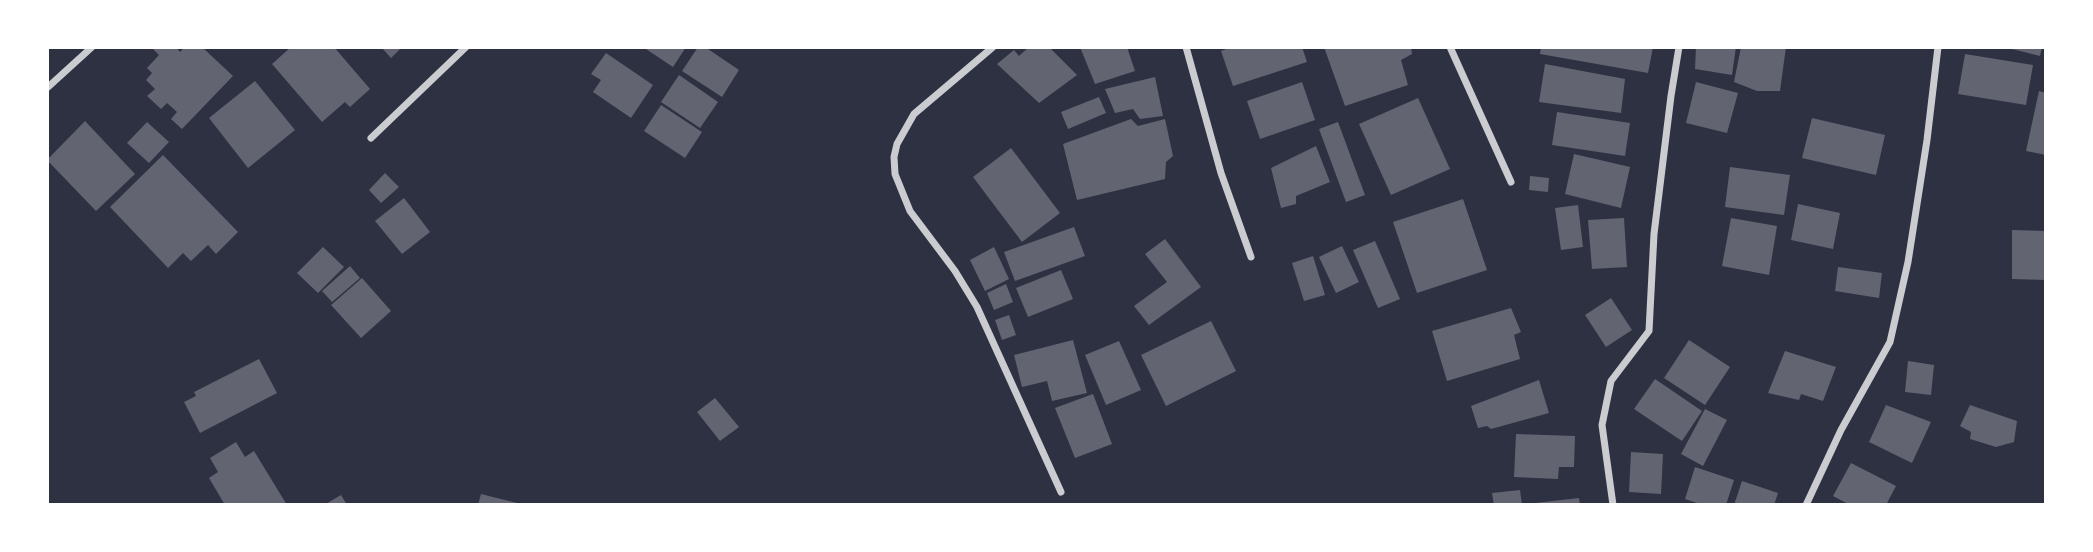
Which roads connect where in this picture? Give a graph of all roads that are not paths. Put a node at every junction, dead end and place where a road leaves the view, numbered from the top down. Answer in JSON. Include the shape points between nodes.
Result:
{"nodes":[{"id":1,"x":92,"y":47,"type":"edge"},
{"id":2,"x":466,"y":47,"type":"edge"},
{"id":3,"x":993,"y":47,"type":"edge"},
{"id":4,"x":1186,"y":47,"type":"edge"},
{"id":5,"x":1450,"y":47,"type":"edge"},
{"id":6,"x":1679,"y":47,"type":"edge"},
{"id":7,"x":1938,"y":47,"type":"edge"},
{"id":8,"x":47,"y":88,"type":"edge"},
{"id":9,"x":371,"y":138,"type":"dead end"},
{"id":10,"x":1511,"y":182,"type":"dead end"},
{"id":11,"x":1251,"y":257,"type":"dead end"},
{"id":12,"x":1062,"y":492,"type":"dead end"},
{"id":13,"x":1613,"y":505,"type":"edge"},
{"id":14,"x":1806,"y":505,"type":"edge"}],
"edges":[{"from":1,"to":8,"type":"street"},
{"from":2,"to":9,"type":"street"},
{"from":3,"to":12,"type":"street","via":[[914,114],[897,144],[895,174],[910,211],[977,307]]},
{"from":4,"to":11,"type":"street","via":[[1221,173]]},
{"from":5,"to":10,"type":"street"},
{"from":6,"to":13,"type":"street","via":[[1654,234],[1649,331],[1611,382],[1602,425]]},
{"from":7,"to":14,"type":"street","via":[[1909,262],[1889,342]]}]}
